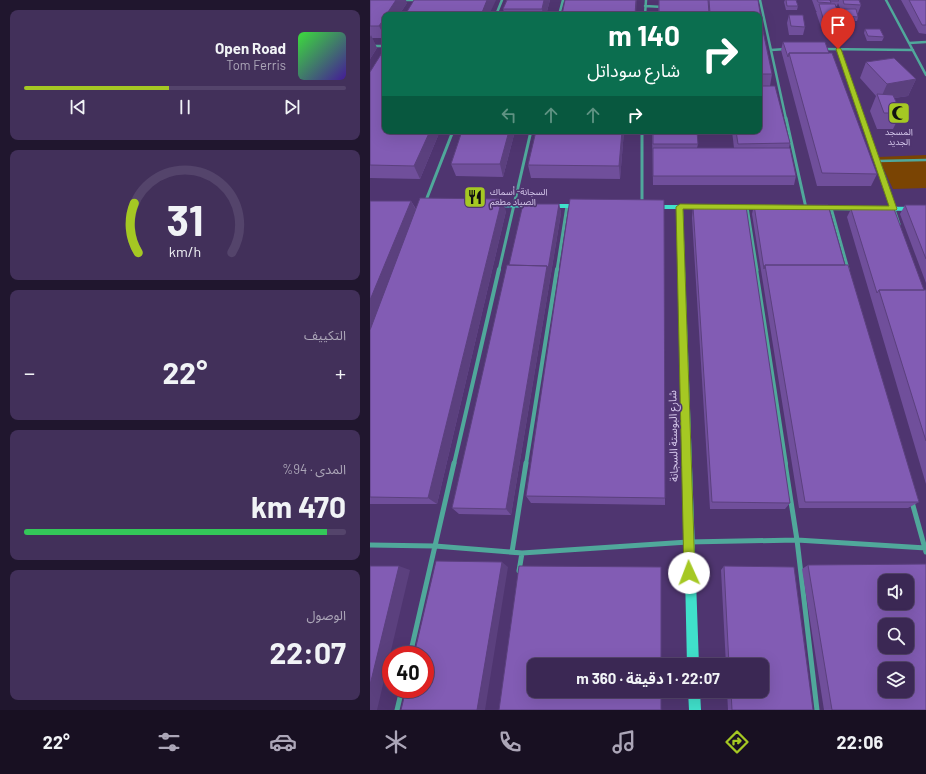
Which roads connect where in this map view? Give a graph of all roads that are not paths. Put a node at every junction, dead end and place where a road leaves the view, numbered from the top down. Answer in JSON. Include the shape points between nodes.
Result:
{"nodes":[{"id":1,"x":394,"y":0,"type":"edge"},
{"id":2,"x":417,"y":0,"type":"edge"},
{"id":3,"x":502,"y":0,"type":"edge"},
{"id":4,"x":563,"y":0,"type":"edge"},
{"id":5,"x":646,"y":0,"type":"edge"},
{"id":6,"x":760,"y":0,"type":"edge"},
{"id":7,"x":886,"y":0,"type":"edge"},
{"id":8,"x":414,"y":5,"type":"edge"},
{"id":9,"x":645,"y":6,"type":"junction"},
{"id":10,"x":668,"y":7,"type":"edge"},
{"id":11,"x":497,"y":12,"type":"edge"},
{"id":12,"x":560,"y":12,"type":"edge"},
{"id":13,"x":645,"y":12,"type":"edge"},
{"id":14,"x":926,"y":42,"type":"edge"},
{"id":15,"x":909,"y":43,"type":"junction"},
{"id":16,"x":370,"y":46,"type":"edge"},
{"id":17,"x":382,"y":46,"type":"edge"},
{"id":18,"x":793,"y":49,"type":"edge"},
{"id":19,"x":816,"y":49,"type":"edge"},
{"id":20,"x":838,"y":49,"type":"junction"},
{"id":21,"x":771,"y":50,"type":"junction"},
{"id":22,"x":913,"y":50,"type":"junction"},
{"id":23,"x":926,"y":75,"type":"edge"},
{"id":24,"x":774,"y":96,"type":"edge"},
{"id":25,"x":781,"y":96,"type":"junction"},
{"id":26,"x":452,"y":134,"type":"edge"},
{"id":27,"x":530,"y":134,"type":"edge"},
{"id":28,"x":642,"y":134,"type":"edge"},
{"id":29,"x":926,"y":160,"type":"edge"},
{"id":30,"x":877,"y":161,"type":"junction"},
{"id":31,"x":417,"y":205,"type":"edge"},
{"id":32,"x":424,"y":205,"type":"junction"},
{"id":33,"x":432,"y":205,"type":"edge"},
{"id":34,"x":491,"y":205,"type":"edge"},
{"id":35,"x":514,"y":206,"type":"junction"},
{"id":36,"x":567,"y":206,"type":"junction"},
{"id":37,"x":590,"y":206,"type":"edge"},
{"id":38,"x":634,"y":206,"type":"edge"},
{"id":39,"x":642,"y":207,"type":"junction"},
{"id":40,"x":680,"y":207,"type":"junction"},
{"id":41,"x":710,"y":207,"type":"edge"},
{"id":42,"x":732,"y":207,"type":"edge"},
{"id":43,"x":747,"y":207,"type":"junction"},
{"id":44,"x":769,"y":208,"type":"edge"},
{"id":45,"x":799,"y":208,"type":"edge"},
{"id":46,"x":806,"y":208,"type":"junction"},
{"id":47,"x":831,"y":208,"type":"junction"},
{"id":48,"x":894,"y":209,"type":"junction"},
{"id":49,"x":926,"y":209,"type":"edge"},
{"id":50,"x":902,"y":231,"type":"edge"},
{"id":51,"x":850,"y":276,"type":"edge"},
{"id":52,"x":911,"y":498,"type":"edge"},
{"id":53,"x":797,"y":540,"type":"junction"},
{"id":54,"x":688,"y":542,"type":"junction"},
{"id":55,"x":370,"y":545,"type":"edge"},
{"id":56,"x":434,"y":546,"type":"junction"},
{"id":57,"x":926,"y":550,"type":"edge"},
{"id":58,"x":512,"y":552,"type":"junction"},
{"id":59,"x":522,"y":553,"type":"junction"},
{"id":60,"x":518,"y":577,"type":"edge"},
{"id":61,"x":412,"y":646,"type":"edge"},
{"id":62,"x":693,"y":658,"type":"edge"},
{"id":63,"x":400,"y":698,"type":"edge"},
{"id":64,"x":694,"y":698,"type":"edge"},
{"id":65,"x":397,"y":710,"type":"edge"},
{"id":66,"x":695,"y":710,"type":"edge"},
{"id":67,"x":817,"y":710,"type":"edge"}],
"edges":[{"from":1,"to":2,"type":"street"},
{"from":2,"to":8,"type":"street"},
{"from":3,"to":11,"type":"street"},
{"from":4,"to":12,"type":"street"},
{"from":5,"to":9,"type":"street"},
{"from":6,"to":21,"type":"street"},
{"from":7,"to":15,"type":"street"},
{"from":9,"to":10,"type":"street"},
{"from":9,"to":13,"type":"street"},
{"from":14,"to":15,"type":"street"},
{"from":15,"to":22,"type":"street"},
{"from":16,"to":17,"type":"street"},
{"from":18,"to":21,"type":"street"},
{"from":19,"to":20,"type":"street"},
{"from":20,"to":22,"type":"street"},
{"from":20,"to":30,"type":"street"},
{"from":21,"to":25,"type":"street"},
{"from":22,"to":23,"type":"street"},
{"from":24,"to":25,"type":"street"},
{"from":25,"to":46,"type":"street"},
{"from":26,"to":32,"type":"street"},
{"from":27,"to":35,"type":"street"},
{"from":28,"to":39,"type":"street"},
{"from":29,"to":30,"type":"lane"},
{"from":30,"to":48,"type":"street"},
{"from":31,"to":32,"type":"street"},
{"from":32,"to":33,"type":"street"},
{"from":34,"to":35,"type":"street"},
{"from":35,"to":36,"type":"street"},
{"from":35,"to":56,"type":"street"},
{"from":36,"to":37,"type":"street"},
{"from":36,"to":58,"type":"street"},
{"from":38,"to":39,"type":"street"},
{"from":39,"to":40,"type":"street"},
{"from":40,"to":41,"type":"street"},
{"from":40,"to":54,"type":"street","name":"شارع البوستة السجانة"},
{"from":42,"to":43,"type":"street"},
{"from":43,"to":44,"type":"street"},
{"from":43,"to":53,"type":"street"},
{"from":45,"to":46,"type":"street"},
{"from":46,"to":47,"type":"street"},
{"from":47,"to":48,"type":"street"},
{"from":47,"to":51,"type":"street"},
{"from":48,"to":49,"type":"street"},
{"from":48,"to":50,"type":"street"},
{"from":52,"to":57,"type":"street"},
{"from":53,"to":54,"type":"street"},
{"from":53,"to":57,"type":"street"},
{"from":53,"to":67,"type":"street"},
{"from":54,"to":59,"type":"street"},
{"from":54,"to":62,"type":"street","name":"شارع البوستة السجانة"},
{"from":55,"to":56,"type":"street"},
{"from":56,"to":58,"type":"street"},
{"from":56,"to":61,"type":"street"},
{"from":58,"to":59,"type":"street"},
{"from":59,"to":60,"type":"street"},
{"from":63,"to":65,"type":"street"},
{"from":64,"to":66,"type":"street"}]}
